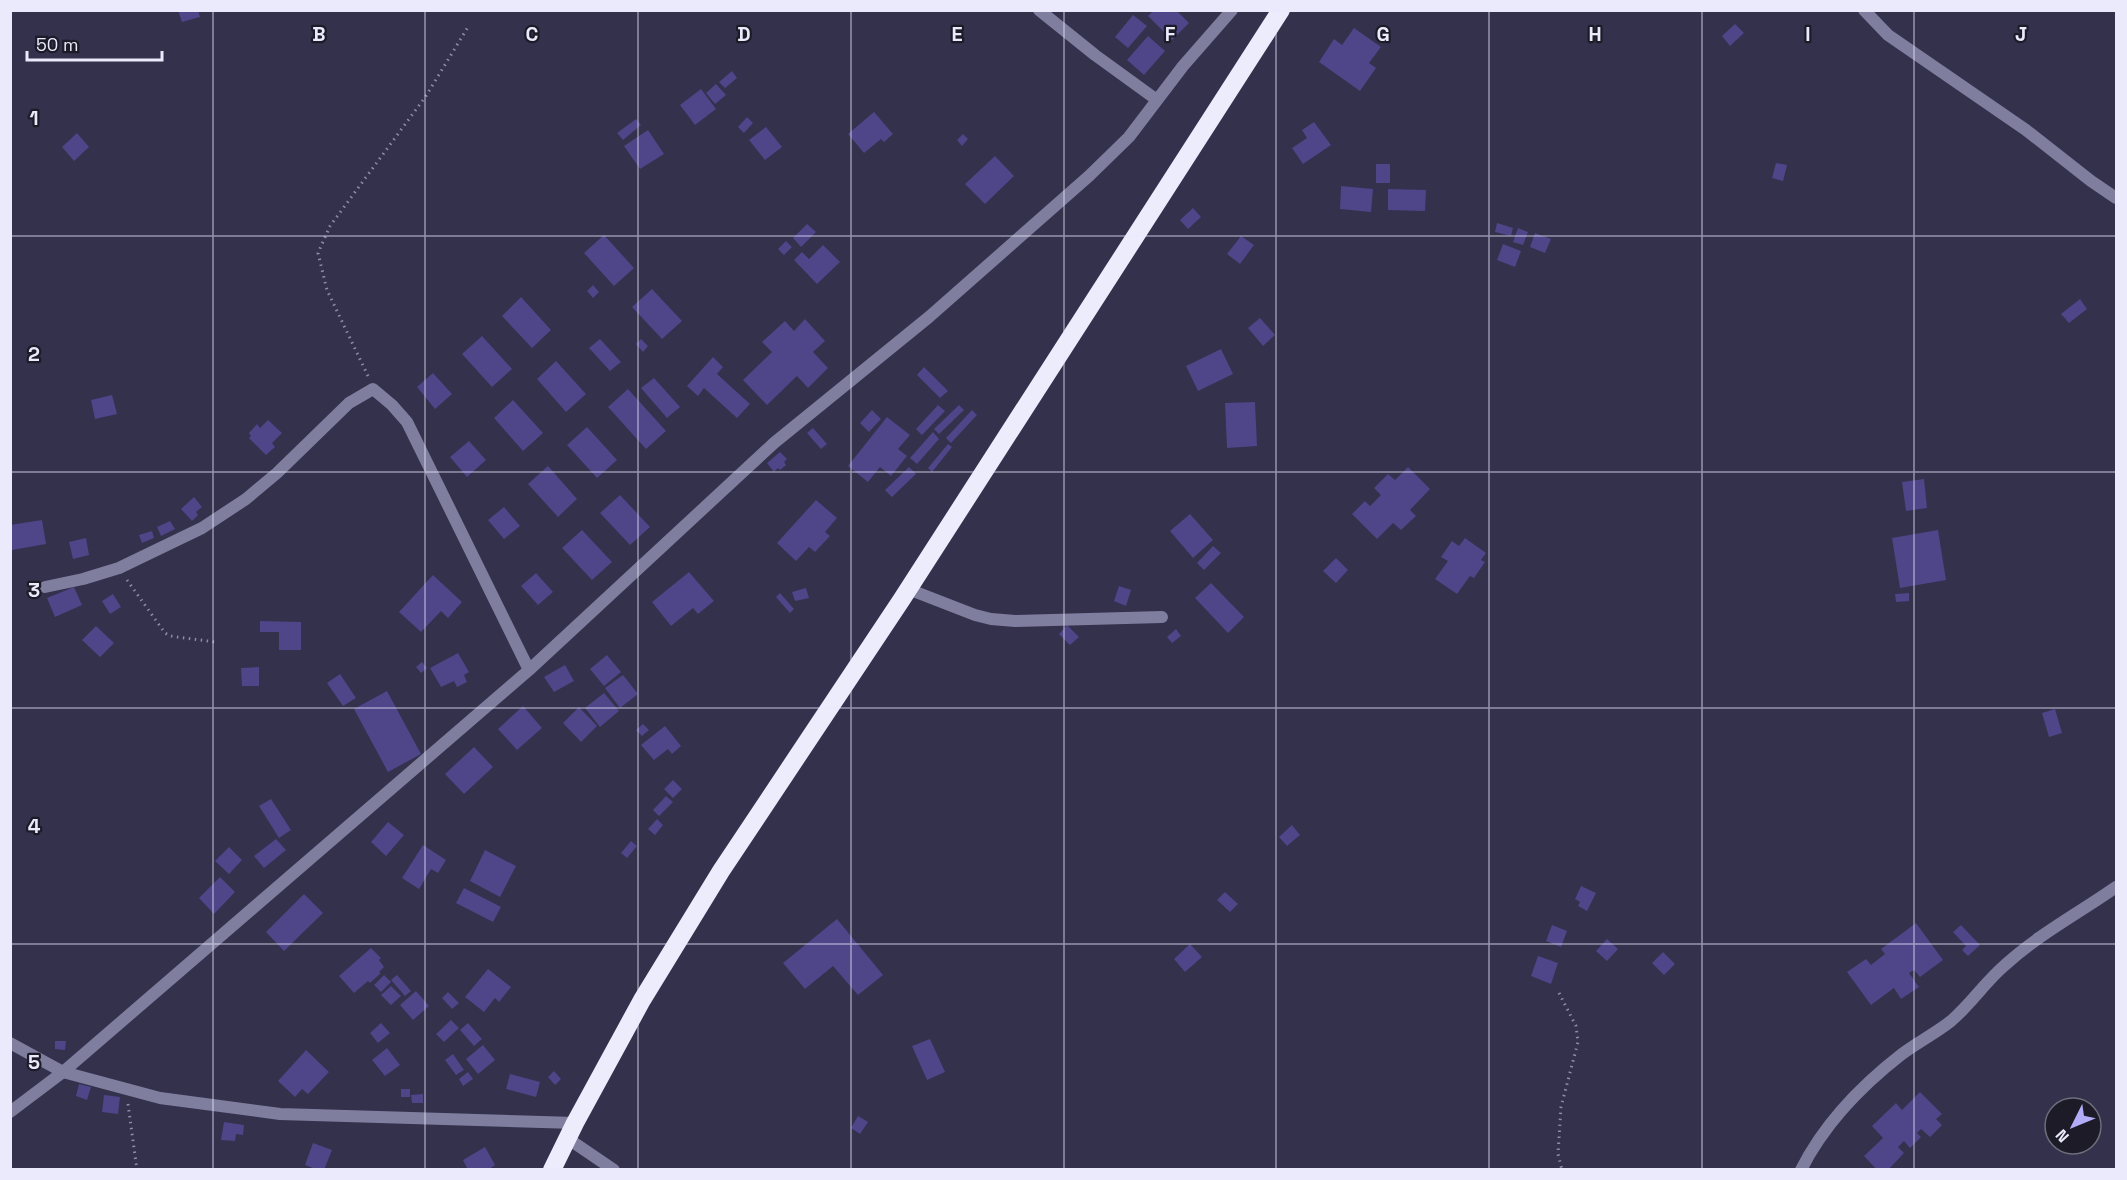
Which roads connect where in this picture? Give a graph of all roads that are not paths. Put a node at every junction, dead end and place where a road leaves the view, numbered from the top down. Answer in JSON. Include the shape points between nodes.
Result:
{"nodes":[{"id":1,"x":1039,"y":10,"type":"edge"},
{"id":2,"x":1232,"y":10,"type":"edge"},
{"id":3,"x":1864,"y":10,"type":"edge"},
{"id":4,"x":1273,"y":14,"type":"edge"},
{"id":5,"x":1157,"y":100,"type":"junction"},
{"id":6,"x":2116,"y":198,"type":"edge"},
{"id":7,"x":45,"y":587,"type":"dead end"},
{"id":8,"x":908,"y":589,"type":"junction"},
{"id":9,"x":1162,"y":616,"type":"dead end"},
{"id":10,"x":530,"y":670,"type":"junction"},
{"id":11,"x":2116,"y":886,"type":"edge"},
{"id":12,"x":10,"y":1044,"type":"edge"},
{"id":13,"x":63,"y":1072,"type":"junction"},
{"id":14,"x":10,"y":1112,"type":"edge"},
{"id":15,"x":571,"y":1131,"type":"junction"},
{"id":16,"x":552,"y":1170,"type":"edge"},
{"id":17,"x":614,"y":1170,"type":"edge"},
{"id":18,"x":1801,"y":1170,"type":"edge"}],
"edges":[{"from":1,"to":5,"type":"street"},
{"from":2,"to":5,"type":"street"},
{"from":3,"to":6,"type":"street","via":[[1895,41],[2026,130]]},
{"from":4,"to":8,"type":"highway"},
{"from":5,"to":10,"type":"street","via":[[1129,137],[1089,176],[928,317],[774,443]]},
{"from":7,"to":10,"type":"street","via":[[119,568],[202,528],[246,499],[349,403],[373,389],[407,422]]},
{"from":8,"to":9,"type":"street","via":[[991,619]]},
{"from":8,"to":15,"type":"highway","via":[[721,871],[642,1000]]},
{"from":10,"to":13,"type":"street"},
{"from":11,"to":18,"type":"street","via":[[2029,945],[2002,967],[1949,1023],[1870,1080],[1821,1136]]},
{"from":12,"to":13,"type":"street"},
{"from":13,"to":14,"type":"street"},
{"from":13,"to":15,"type":"street","via":[[160,1098],[280,1114]]},
{"from":15,"to":16,"type":"highway"},
{"from":15,"to":17,"type":"street"}]}
